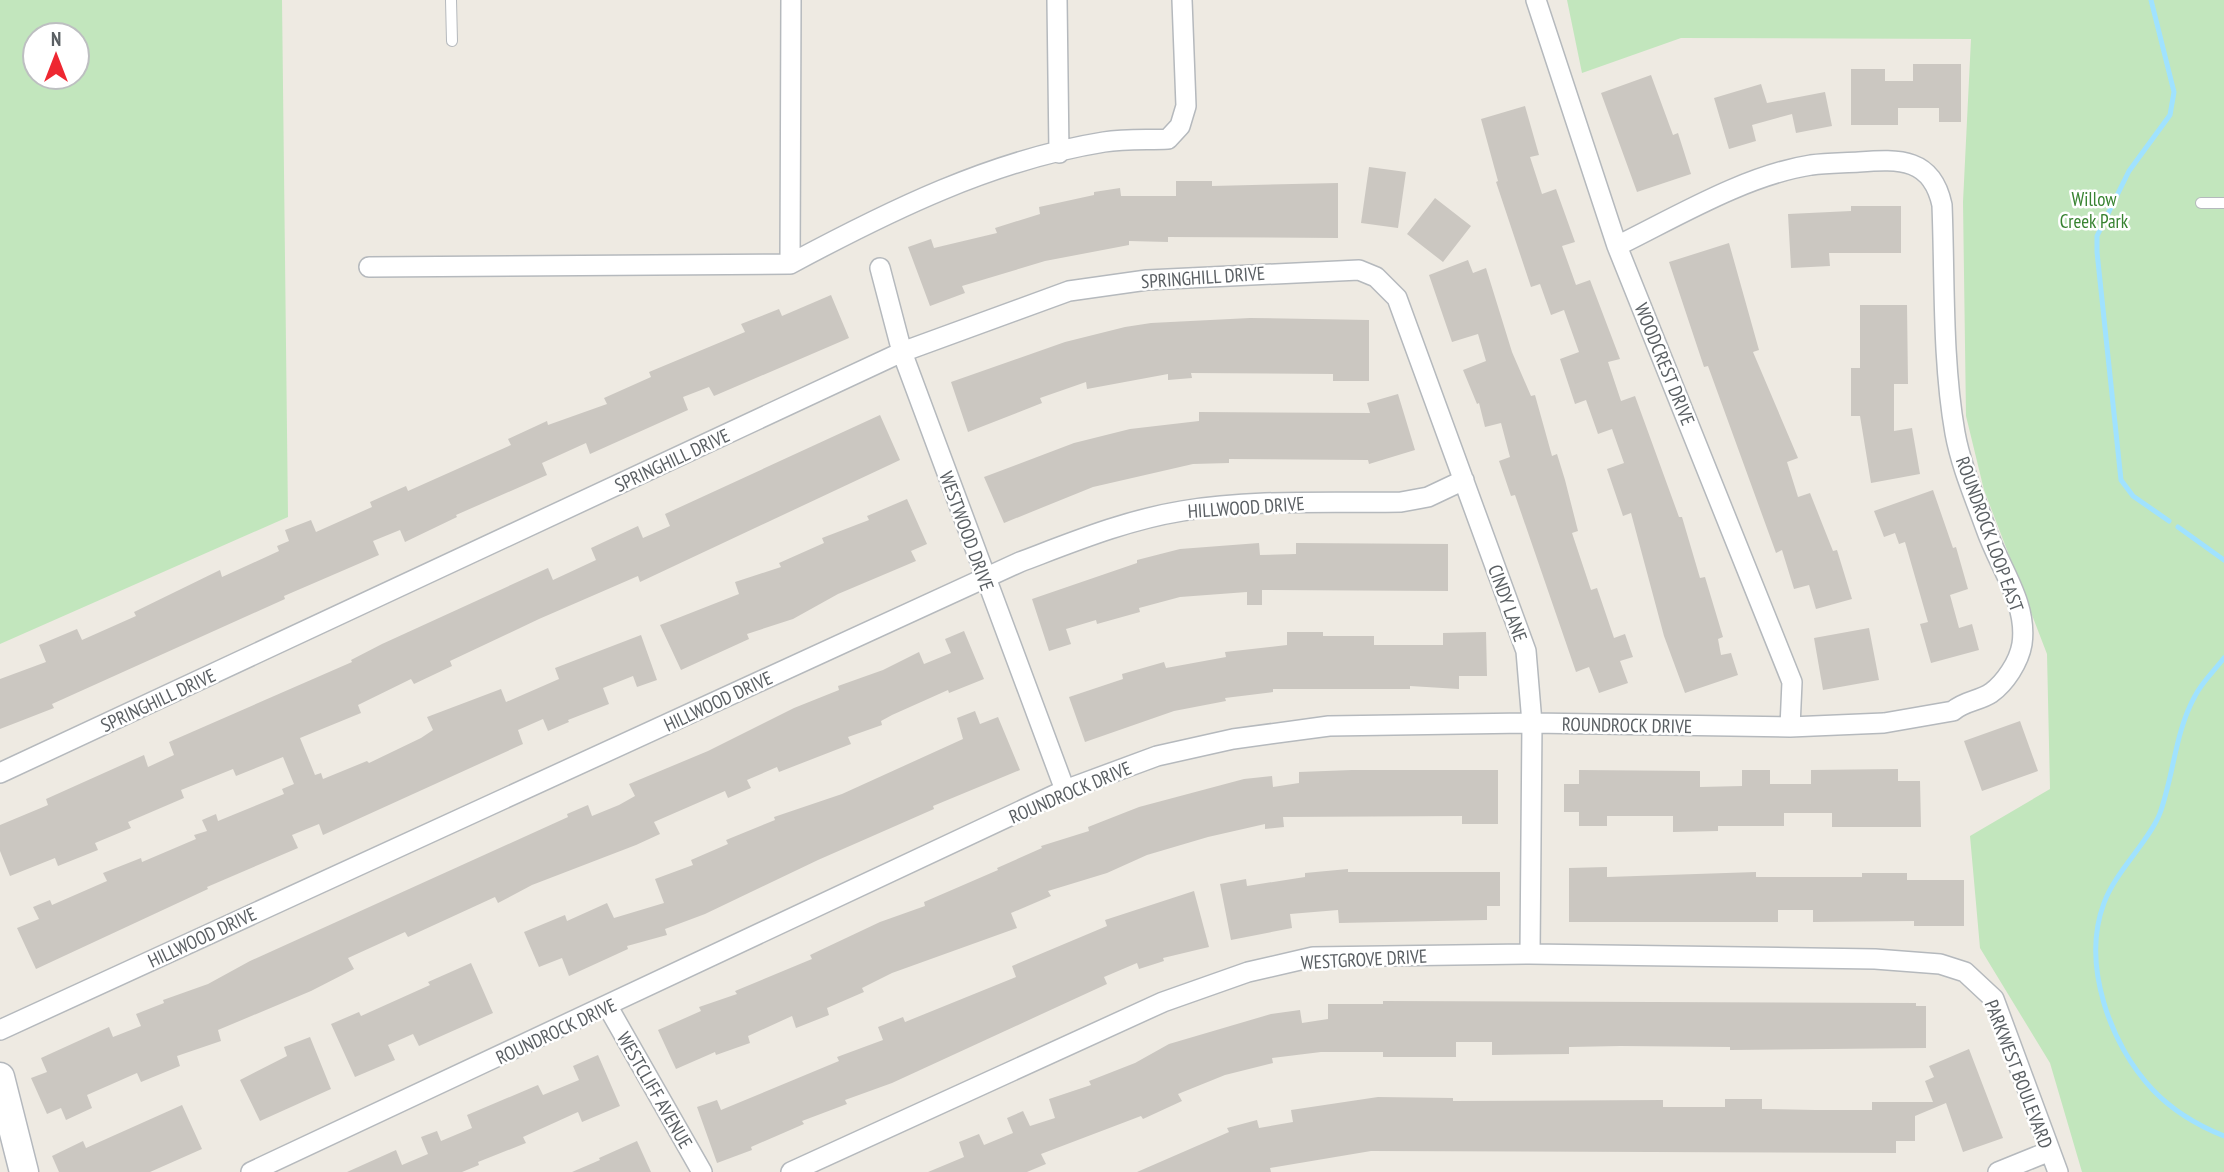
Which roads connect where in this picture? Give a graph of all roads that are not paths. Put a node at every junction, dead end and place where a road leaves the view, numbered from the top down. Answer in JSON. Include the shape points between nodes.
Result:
{"nodes":[{"id":1,"x":451,"y":0,"type":"edge"},
{"id":2,"x":791,"y":0,"type":"edge"},
{"id":3,"x":1056,"y":0,"type":"edge"},
{"id":4,"x":1182,"y":0,"type":"edge"},
{"id":5,"x":1536,"y":0,"type":"edge"},
{"id":6,"x":452,"y":41,"type":"dead end"},
{"id":7,"x":1059,"y":153,"type":"junction"},
{"id":8,"x":2224,"y":203,"type":"edge"},
{"id":9,"x":2201,"y":204,"type":"dead end"},
{"id":10,"x":1617,"y":246,"type":"junction"},
{"id":11,"x":790,"y":264,"type":"junction"},
{"id":12,"x":369,"y":267,"type":"dead end"},
{"id":13,"x":880,"y":268,"type":"dead end"},
{"id":14,"x":1376,"y":277,"type":"joint"},
{"id":15,"x":902,"y":352,"type":"junction"},
{"id":16,"x":1464,"y":480,"type":"junction"},
{"id":17,"x":985,"y":579,"type":"junction"},
{"id":18,"x":1959,"y":706,"type":"joint"},
{"id":19,"x":1532,"y":723,"type":"junction"},
{"id":20,"x":1790,"y":727,"type":"junction"},
{"id":21,"x":0,"y":774,"type":"edge"},
{"id":22,"x":1065,"y":790,"type":"junction"},
{"id":23,"x":1530,"y":954,"type":"junction"},
{"id":24,"x":1976,"y":980,"type":"joint"},
{"id":25,"x":608,"y":1007,"type":"junction"},
{"id":26,"x":0,"y":1030,"type":"edge"},
{"id":27,"x":0,"y":1077,"type":"edge"},
{"id":28,"x":2050,"y":1151,"type":"junction"},
{"id":29,"x":24,"y":1172,"type":"edge"},
{"id":30,"x":251,"y":1172,"type":"edge"},
{"id":31,"x":702,"y":1172,"type":"edge"},
{"id":32,"x":791,"y":1172,"type":"edge"},
{"id":33,"x":1998,"y":1172,"type":"edge"},
{"id":34,"x":2058,"y":1172,"type":"edge"}],
"edges":[{"from":1,"to":6,"type":"lane"},
{"from":2,"to":11,"type":"street"},
{"from":3,"to":7,"type":"street"},
{"from":4,"to":7,"type":"street","via":[[1186,106],[1180,126],[1168,139],[1104,142]]},
{"from":5,"to":10,"type":"street","name":"WOODCREST DRIVE"},
{"from":7,"to":11,"type":"street","via":[[941,188]]},
{"from":8,"to":9,"type":"lane"},
{"from":10,"to":18,"type":"street","name":"ROUNDROCK LOOP EAST","via":[[1721,196],[1809,166],[1896,159],[1924,170],[1938,188],[1955,432],[1993,548],[2018,601],[2022,623],[2018,658],[2003,681],[1990,694]]},
{"from":10,"to":20,"type":"street","name":"WOODCREST DRIVE","via":[[1788,670],[1792,682]]},
{"from":11,"to":12,"type":"street"},
{"from":13,"to":15,"type":"street","name":"WESTWOOD DRIVE"},
{"from":14,"to":15,"type":"street","name":"SPRINGHILL DRIVE","via":[[1359,270],[1260,273],[1147,280],[1069,291]]},
{"from":14,"to":16,"type":"street","name":"CINDY LANE","via":[[1397,298]]},
{"from":15,"to":17,"type":"street","name":"WESTWOOD DRIVE"},
{"from":15,"to":21,"type":"street","name":"SPRINGHILL DRIVE"},
{"from":16,"to":17,"type":"street","name":"HILLWOOD DRIVE","via":[[1428,497],[1401,502],[1233,505],[1158,515],[1080,539]]},
{"from":16,"to":19,"type":"street","name":"CINDY LANE","via":[[1526,651]]},
{"from":17,"to":22,"type":"street","name":"WESTWOOD DRIVE"},
{"from":17,"to":26,"type":"street","name":"HILLWOOD DRIVE"},
{"from":18,"to":20,"type":"street","name":"ROUNDROCK DRIVE","via":[[1953,711],[1884,723]]},
{"from":19,"to":20,"type":"street","name":"ROUNDROCK DRIVE"},
{"from":19,"to":22,"type":"street","name":"ROUNDROCK DRIVE","via":[[1329,726],[1233,739],[1157,756]]},
{"from":19,"to":23,"type":"street","name":"CINDY LANE"},
{"from":22,"to":25,"type":"street","name":"ROUNDROCK DRIVE"},
{"from":23,"to":24,"type":"street","name":"WESTGROVE DRIVE","via":[[1875,959],[1940,964]]},
{"from":23,"to":32,"type":"street","name":"WESTGROVE DRIVE","via":[[1313,957],[1248,972],[1163,1002]]},
{"from":24,"to":28,"type":"street","name":"PARKWEST BOULEVARD","via":[[1993,999]]},
{"from":25,"to":30,"type":"street","name":"ROUNDROCK DRIVE"},
{"from":25,"to":31,"type":"street","name":"WESTCLIFF AVENUE"},
{"from":27,"to":29,"type":"street"},
{"from":28,"to":33,"type":"street"},
{"from":28,"to":34,"type":"street","name":"PARKWEST BOULEVARD"}]}
